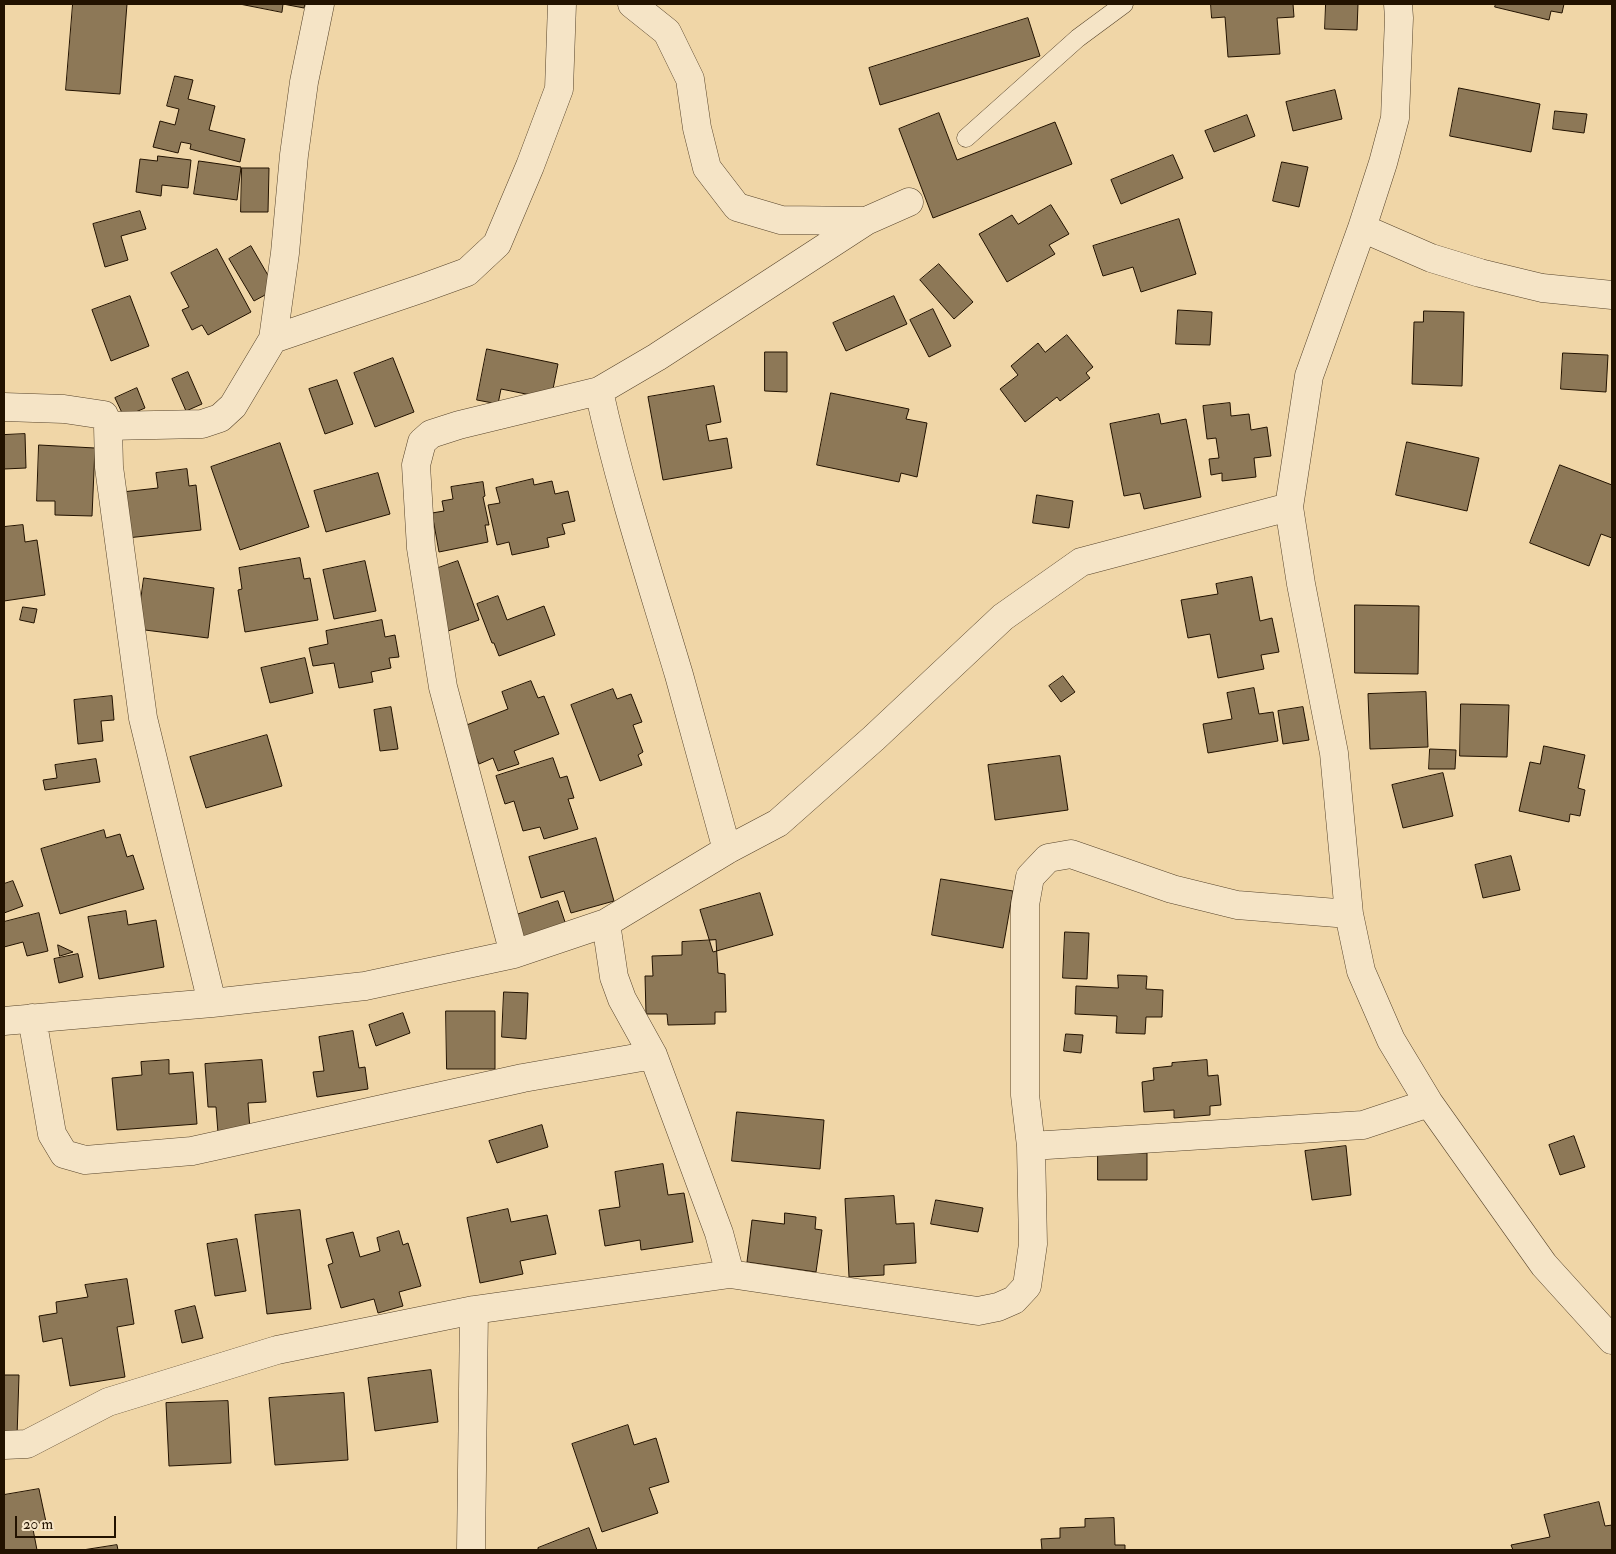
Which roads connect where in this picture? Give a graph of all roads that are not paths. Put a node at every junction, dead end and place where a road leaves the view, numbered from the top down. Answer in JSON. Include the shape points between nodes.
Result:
{"nodes":[{"id":1,"x":320,"y":4,"type":"edge"},
{"id":2,"x":562,"y":4,"type":"edge"},
{"id":3,"x":632,"y":4,"type":"edge"},
{"id":4,"x":1124,"y":4,"type":"edge"},
{"id":5,"x":1398,"y":4,"type":"edge"},
{"id":6,"x":966,"y":138,"type":"dead end"},
{"id":7,"x":909,"y":202,"type":"dead end"},
{"id":8,"x":866,"y":221,"type":"junction"},
{"id":9,"x":1362,"y":228,"type":"junction"},
{"id":10,"x":1612,"y":295,"type":"edge"},
{"id":11,"x":273,"y":339,"type":"junction"},
{"id":12,"x":599,"y":391,"type":"junction"},
{"id":13,"x":4,"y":407,"type":"edge"},
{"id":14,"x":108,"y":426,"type":"junction"},
{"id":15,"x":1290,"y":507,"type":"junction"},
{"id":16,"x":727,"y":850,"type":"junction"},
{"id":17,"x":1349,"y":914,"type":"junction"},
{"id":18,"x":606,"y":922,"type":"junction"},
{"id":19,"x":514,"y":954,"type":"junction"},
{"id":20,"x":212,"y":1003,"type":"junction"},
{"id":21,"x":32,"y":1018,"type":"junction"},
{"id":22,"x":4,"y":1021,"type":"edge"},
{"id":23,"x":653,"y":1055,"type":"junction"},
{"id":24,"x":1429,"y":1103,"type":"junction"},
{"id":25,"x":1031,"y":1146,"type":"junction"},
{"id":26,"x":730,"y":1274,"type":"junction"},
{"id":27,"x":474,"y":1310,"type":"junction"},
{"id":28,"x":1612,"y":1340,"type":"edge"},
{"id":29,"x":4,"y":1446,"type":"edge"},
{"id":30,"x":471,"y":1550,"type":"edge"}],
"edges":[{"from":1,"to":11,"type":"street","via":[[304,82]]},
{"from":2,"to":11,"type":"street","via":[[559,89],[497,244],[467,272]]},
{"from":3,"to":8,"type":"street","via":[[667,32],[690,79],[707,168],[737,208],[781,220]]},
{"from":4,"to":6,"type":"lane","via":[[1078,38]]},
{"from":5,"to":9,"type":"street","via":[[1395,118]]},
{"from":7,"to":8,"type":"street"},
{"from":8,"to":12,"type":"street"},
{"from":9,"to":10,"type":"street","via":[[1431,258],[1480,273],[1542,288]]},
{"from":9,"to":15,"type":"street","via":[[1308,376]]},
{"from":11,"to":14,"type":"street","via":[[233,406],[220,418],[202,424]]},
{"from":12,"to":16,"type":"street","via":[[617,465]]},
{"from":12,"to":19,"type":"street","via":[[431,434],[422,442],[416,465],[421,548],[443,687]]},
{"from":13,"to":14,"type":"street","via":[[64,409],[104,415]]},
{"from":14,"to":20,"type":"street","via":[[109,467],[143,718]]},
{"from":15,"to":16,"type":"street","via":[[1081,562],[1004,617],[778,823]]},
{"from":15,"to":17,"type":"street","via":[[1301,584],[1334,753]]},
{"from":16,"to":18,"type":"street"},
{"from":17,"to":24,"type":"street","via":[[1361,971],[1391,1040]]},
{"from":17,"to":25,"type":"street","via":[[1237,905],[1172,889],[1072,854],[1048,858],[1030,877],[1025,905],[1025,1095]]},
{"from":18,"to":19,"type":"street"},
{"from":18,"to":23,"type":"street","via":[[614,977],[622,999]]},
{"from":19,"to":20,"type":"street","via":[[365,986]]},
{"from":20,"to":21,"type":"street"},
{"from":21,"to":22,"type":"street"},
{"from":21,"to":23,"type":"street","via":[[52,1134],[64,1154],[84,1160],[192,1151],[523,1078]]},
{"from":23,"to":26,"type":"street","via":[[719,1233]]},
{"from":24,"to":25,"type":"street","via":[[1363,1124]]},
{"from":24,"to":28,"type":"street","via":[[1544,1265]]},
{"from":25,"to":26,"type":"street","via":[[1033,1244],[1027,1286],[1014,1300],[998,1307],[978,1311]]},
{"from":26,"to":27,"type":"street"},
{"from":27,"to":29,"type":"street","via":[[277,1350],[108,1402],[27,1444]]},
{"from":27,"to":30,"type":"street"}]}
